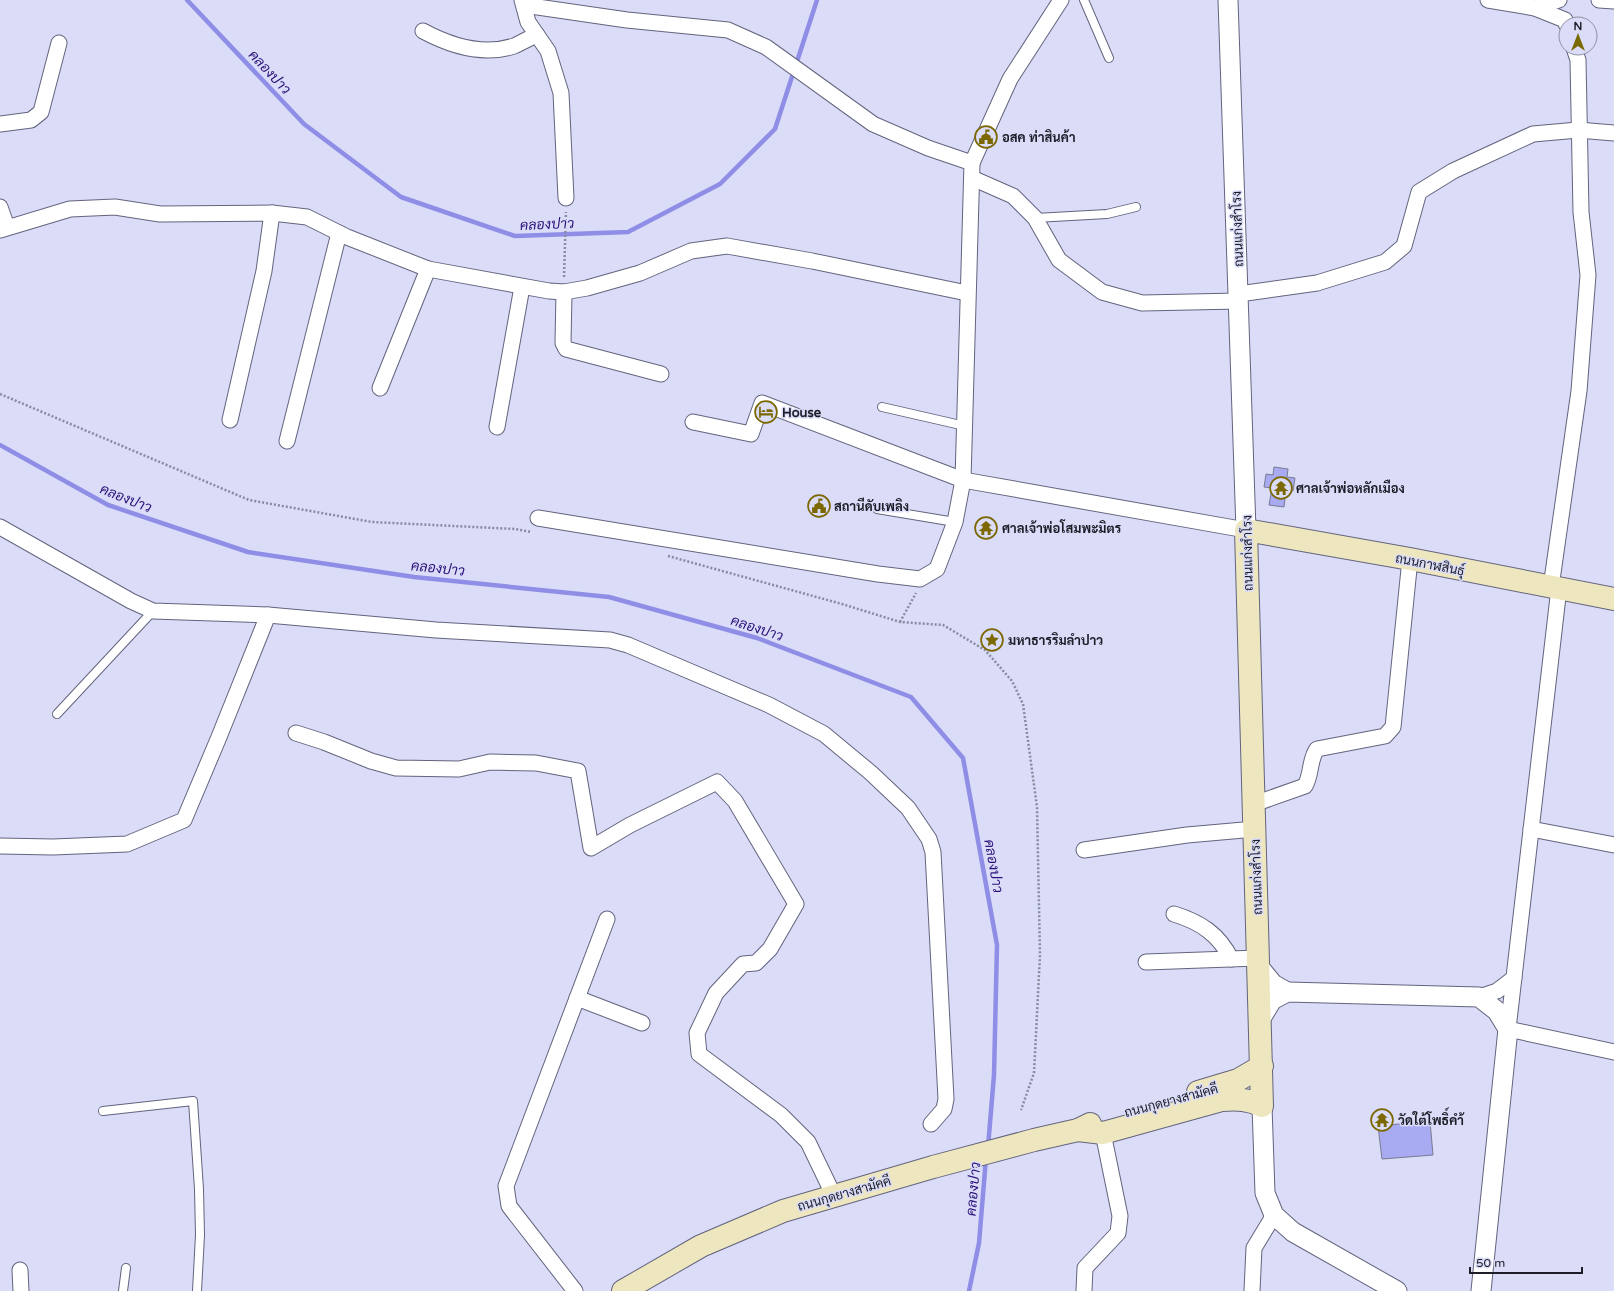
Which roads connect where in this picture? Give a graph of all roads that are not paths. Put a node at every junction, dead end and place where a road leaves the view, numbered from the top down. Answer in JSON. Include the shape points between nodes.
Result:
{"nodes":[{"id":1,"x":1060,"y":0,"type":"edge"},
{"id":2,"x":1084,"y":0,"type":"edge"},
{"id":3,"x":1228,"y":0,"type":"edge"},
{"id":4,"x":1488,"y":0,"type":"edge"},
{"id":5,"x":1559,"y":0,"type":"edge"},
{"id":6,"x":1599,"y":0,"type":"edge"},
{"id":7,"x":1614,"y":1,"type":"edge"},
{"id":8,"x":523,"y":3,"type":"edge"},
{"id":9,"x":1535,"y":8,"type":"junction"},
{"id":10,"x":1558,"y":17,"type":"edge"},
{"id":11,"x":423,"y":31,"type":"dead end"},
{"id":12,"x":537,"y":35,"type":"junction"},
{"id":13,"x":59,"y":43,"type":"dead end"},
{"id":14,"x":1577,"y":56,"type":"edge"},
{"id":15,"x":1109,"y":58,"type":"dead end"},
{"id":16,"x":0,"y":124,"type":"edge"},
{"id":17,"x":1578,"y":130,"type":"junction"},
{"id":18,"x":1614,"y":133,"type":"edge"},
{"id":19,"x":972,"y":170,"type":"junction"},
{"id":20,"x":566,"y":198,"type":"road end"},
{"id":21,"x":0,"y":207,"type":"edge"},
{"id":22,"x":1136,"y":207,"type":"dead end"},
{"id":23,"x":272,"y":213,"type":"junction"},
{"id":24,"x":1034,"y":218,"type":"junction"},
{"id":25,"x":4,"y":229,"type":"edge"},
{"id":26,"x":339,"y":233,"type":"junction"},
{"id":27,"x":428,"y":268,"type":"junction"},
{"id":28,"x":522,"y":287,"type":"junction"},
{"id":29,"x":564,"y":292,"type":"junction"},
{"id":30,"x":967,"y":293,"type":"junction"},
{"id":31,"x":1239,"y":297,"type":"junction"},
{"id":32,"x":661,"y":374,"type":"dead end"},
{"id":33,"x":380,"y":388,"type":"dead end"},
{"id":34,"x":882,"y":406,"type":"dead end"},
{"id":35,"x":230,"y":420,"type":"dead end"},
{"id":36,"x":693,"y":422,"type":"dead end"},
{"id":37,"x":965,"y":426,"type":"junction"},
{"id":38,"x":497,"y":427,"type":"dead end"},
{"id":39,"x":287,"y":441,"type":"dead end"},
{"id":40,"x":963,"y":480,"type":"junction"},
{"id":41,"x":877,"y":509,"type":"dead end"},
{"id":42,"x":538,"y":518,"type":"dead end"},
{"id":43,"x":955,"y":522,"type":"junction"},
{"id":44,"x":0,"y":527,"type":"edge"},
{"id":45,"x":1246,"y":530,"type":"junction"},
{"id":46,"x":1410,"y":559,"type":"junction"},
{"id":47,"x":1555,"y":588,"type":"junction"},
{"id":48,"x":1614,"y":598,"type":"edge"},
{"id":49,"x":154,"y":611,"type":"junction"},
{"id":50,"x":268,"y":615,"type":"junction"},
{"id":51,"x":57,"y":714,"type":"dead end"},
{"id":52,"x":296,"y":732,"type":"dead end"},
{"id":53,"x":1254,"y":804,"type":"junction"},
{"id":54,"x":1255,"y":829,"type":"junction"},
{"id":55,"x":1531,"y":829,"type":"junction"},
{"id":56,"x":1614,"y":845,"type":"edge"},
{"id":57,"x":0,"y":846,"type":"edge"},
{"id":58,"x":1084,"y":850,"type":"dead end"},
{"id":59,"x":1174,"y":914,"type":"dead end"},
{"id":60,"x":607,"y":919,"type":"dead end"},
{"id":61,"x":1231,"y":959,"type":"junction"},
{"id":62,"x":1146,"y":962,"type":"dead end"},
{"id":63,"x":1259,"y":963,"type":"junction"},
{"id":64,"x":1514,"y":978,"type":"junction"},
{"id":65,"x":1287,"y":992,"type":"junction"},
{"id":66,"x":1479,"y":997,"type":"junction"},
{"id":67,"x":577,"y":998,"type":"junction"},
{"id":68,"x":1260,"y":1020,"type":"junction"},
{"id":69,"x":642,"y":1023,"type":"dead end"},
{"id":70,"x":1508,"y":1029,"type":"junction"},
{"id":71,"x":1614,"y":1052,"type":"edge"},
{"id":72,"x":1262,"y":1066,"type":"junction"},
{"id":73,"x":1262,"y":1106,"type":"junction"},
{"id":74,"x":103,"y":1111,"type":"dead end"},
{"id":75,"x":931,"y":1124,"type":"dead end"},
{"id":76,"x":1078,"y":1130,"type":"junction"},
{"id":77,"x":1103,"y":1133,"type":"junction"},
{"id":78,"x":834,"y":1196,"type":"junction"},
{"id":79,"x":1274,"y":1215,"type":"junction"},
{"id":80,"x":126,"y":1268,"type":"dead end"},
{"id":81,"x":20,"y":1270,"type":"dead end"},
{"id":82,"x":629,"y":1289,"type":"edge"},
{"id":83,"x":21,"y":1291,"type":"edge"},
{"id":84,"x":123,"y":1291,"type":"edge"},
{"id":85,"x":197,"y":1291,"type":"edge"},
{"id":86,"x":575,"y":1291,"type":"edge"},
{"id":87,"x":1084,"y":1291,"type":"edge"},
{"id":88,"x":1252,"y":1291,"type":"edge"},
{"id":89,"x":1397,"y":1291,"type":"edge"},
{"id":90,"x":1482,"y":1291,"type":"edge"}],
"edges":[{"from":1,"to":19,"type":"street","via":[[1010,79]]},
{"from":2,"to":15,"type":"lane"},
{"from":3,"to":31,"type":"street","name":"ถนนแก่งสำโรง"},
{"from":4,"to":9,"type":"street"},
{"from":5,"to":9,"type":"street"},
{"from":6,"to":7,"type":"street"},
{"from":8,"to":12,"type":"street","via":[[528,22]]},
{"from":8,"to":19,"type":"street","via":[[627,20],[728,30],[766,47],[873,124]]},
{"from":9,"to":10,"type":"street"},
{"from":11,"to":12,"type":"street","via":[[457,46],[479,49],[513,46]]},
{"from":12,"to":20,"type":"street","via":[[548,51],[561,93]]},
{"from":13,"to":16,"type":"street","via":[[41,112],[31,120]]},
{"from":14,"to":17,"type":"street"},
{"from":17,"to":18,"type":"street"},
{"from":17,"to":31,"type":"street","via":[[1533,134],[1453,171],[1419,192],[1404,246],[1385,262],[1317,283]]},
{"from":17,"to":47,"type":"street","via":[[1581,212],[1588,276],[1579,391]]},
{"from":19,"to":24,"type":"street","via":[[1013,196]]},
{"from":19,"to":30,"type":"street"},
{"from":21,"to":25,"type":"street"},
{"from":22,"to":24,"type":"lane","via":[[1107,214]]},
{"from":23,"to":25,"type":"street","via":[[160,214],[115,207],[70,209]]},
{"from":23,"to":26,"type":"street","via":[[307,217]]},
{"from":23,"to":35,"type":"street","via":[[262,278]]},
{"from":24,"to":31,"type":"street","via":[[1059,260],[1102,292],[1142,303]]},
{"from":26,"to":27,"type":"street"},
{"from":26,"to":39,"type":"street"},
{"from":27,"to":28,"type":"street"},
{"from":27,"to":33,"type":"street"},
{"from":28,"to":29,"type":"street"},
{"from":28,"to":38,"type":"street"},
{"from":29,"to":30,"type":"street","via":[[640,274],[691,251],[727,246]]},
{"from":29,"to":32,"type":"street","via":[[563,343],[566,349]]},
{"from":30,"to":37,"type":"street"},
{"from":31,"to":45,"type":"street","name":"ถนนแก่งสำโรง"},
{"from":34,"to":37,"type":"lane"},
{"from":36,"to":40,"type":"street","via":[[751,434],[762,403]]},
{"from":37,"to":40,"type":"street"},
{"from":40,"to":43,"type":"street"},
{"from":40,"to":45,"type":"street"},
{"from":41,"to":43,"type":"lane"},
{"from":42,"to":43,"type":"street","via":[[856,571],[920,579],[937,569]]},
{"from":44,"to":49,"type":"street","via":[[131,601]]},
{"from":45,"to":46,"type":"main road","name":"ถนนกาฬสินธุ์"},
{"from":45,"to":53,"type":"main road","name":"ถนนแก่งสำโรง"},
{"from":46,"to":47,"type":"main road","name":"ถนนกาฬสินธุ์"},
{"from":46,"to":53,"type":"street","via":[[1393,727],[1385,736],[1317,749],[1312,756],[1306,786]]},
{"from":47,"to":48,"type":"main road","name":"ถนนกาฬสินธุ์"},
{"from":47,"to":55,"type":"street"},
{"from":49,"to":50,"type":"street"},
{"from":49,"to":51,"type":"lane"},
{"from":50,"to":57,"type":"street","via":[[184,820],[127,844]]},
{"from":50,"to":75,"type":"street","via":[[436,630],[610,640],[628,645],[769,705],[824,734],[908,808],[929,839],[933,852],[946,1099],[944,1109]]},
{"from":52,"to":78,"type":"street","via":[[396,768],[458,769],[490,762],[536,764],[578,771],[591,848],[630,825],[717,782],[735,801],[796,904],[770,949],[756,963],[743,964],[716,994],[697,1033],[699,1054],[781,1115],[808,1142]]},
{"from":53,"to":54,"type":"main road","name":"ถนนแก่งสำโรง"},
{"from":54,"to":58,"type":"street","via":[[1187,835]]},
{"from":54,"to":63,"type":"main road","name":"ถนนแก่งสำโรง"},
{"from":55,"to":56,"type":"street"},
{"from":55,"to":64,"type":"street"},
{"from":59,"to":61,"type":"street","via":[[1204,926],[1217,937]]},
{"from":60,"to":67,"type":"street"},
{"from":61,"to":62,"type":"street"},
{"from":61,"to":63,"type":"street"},
{"from":63,"to":65,"type":"street","via":[[1273,984]]},
{"from":63,"to":68,"type":"main road","name":"ถนนแก่งสำโรง"},
{"from":64,"to":66,"type":"street","via":[[1497,991]]},
{"from":64,"to":70,"type":"street"},
{"from":65,"to":66,"type":"street"},
{"from":65,"to":68,"type":"street","via":[[1272,1000]]},
{"from":66,"to":70,"type":"street","via":[[1497,1011]]},
{"from":67,"to":69,"type":"street"},
{"from":67,"to":86,"type":"street","via":[[506,1186],[509,1206]]},
{"from":68,"to":72,"type":"main road","name":"ถนนแก่งสำโรง"},
{"from":70,"to":71,"type":"street"},
{"from":70,"to":90,"type":"street"},
{"from":72,"to":73,"type":"main road","name":"ถนนแก่งสำโรง"},
{"from":72,"to":76,"type":"main road","name":"ถนนกุดยางสามัคคี","via":[[1251,1074],[1221,1086],[1100,1119]]},
{"from":73,"to":77,"type":"main road","name":"ถนนกุดยางสามัคคี","via":[[1252,1101],[1222,1100]]},
{"from":73,"to":79,"type":"street","via":[[1265,1193]]},
{"from":74,"to":85,"type":"lane","via":[[193,1101],[200,1235]]},
{"from":76,"to":77,"type":"main road","name":"ถนนกุดยางสามัคคี"},
{"from":76,"to":78,"type":"main road","name":"ถนนกุดยางสามัคคี","via":[[933,1167]]},
{"from":77,"to":87,"type":"street","via":[[1120,1216],[1118,1233],[1085,1268]]},
{"from":78,"to":82,"type":"main road","name":"ถนนกุดยางสามัคคี","via":[[783,1211],[701,1246]]},
{"from":79,"to":88,"type":"street","via":[[1254,1248]]},
{"from":79,"to":89,"type":"street","via":[[1293,1232]]},
{"from":80,"to":84,"type":"lane"},
{"from":81,"to":83,"type":"street"}]}
